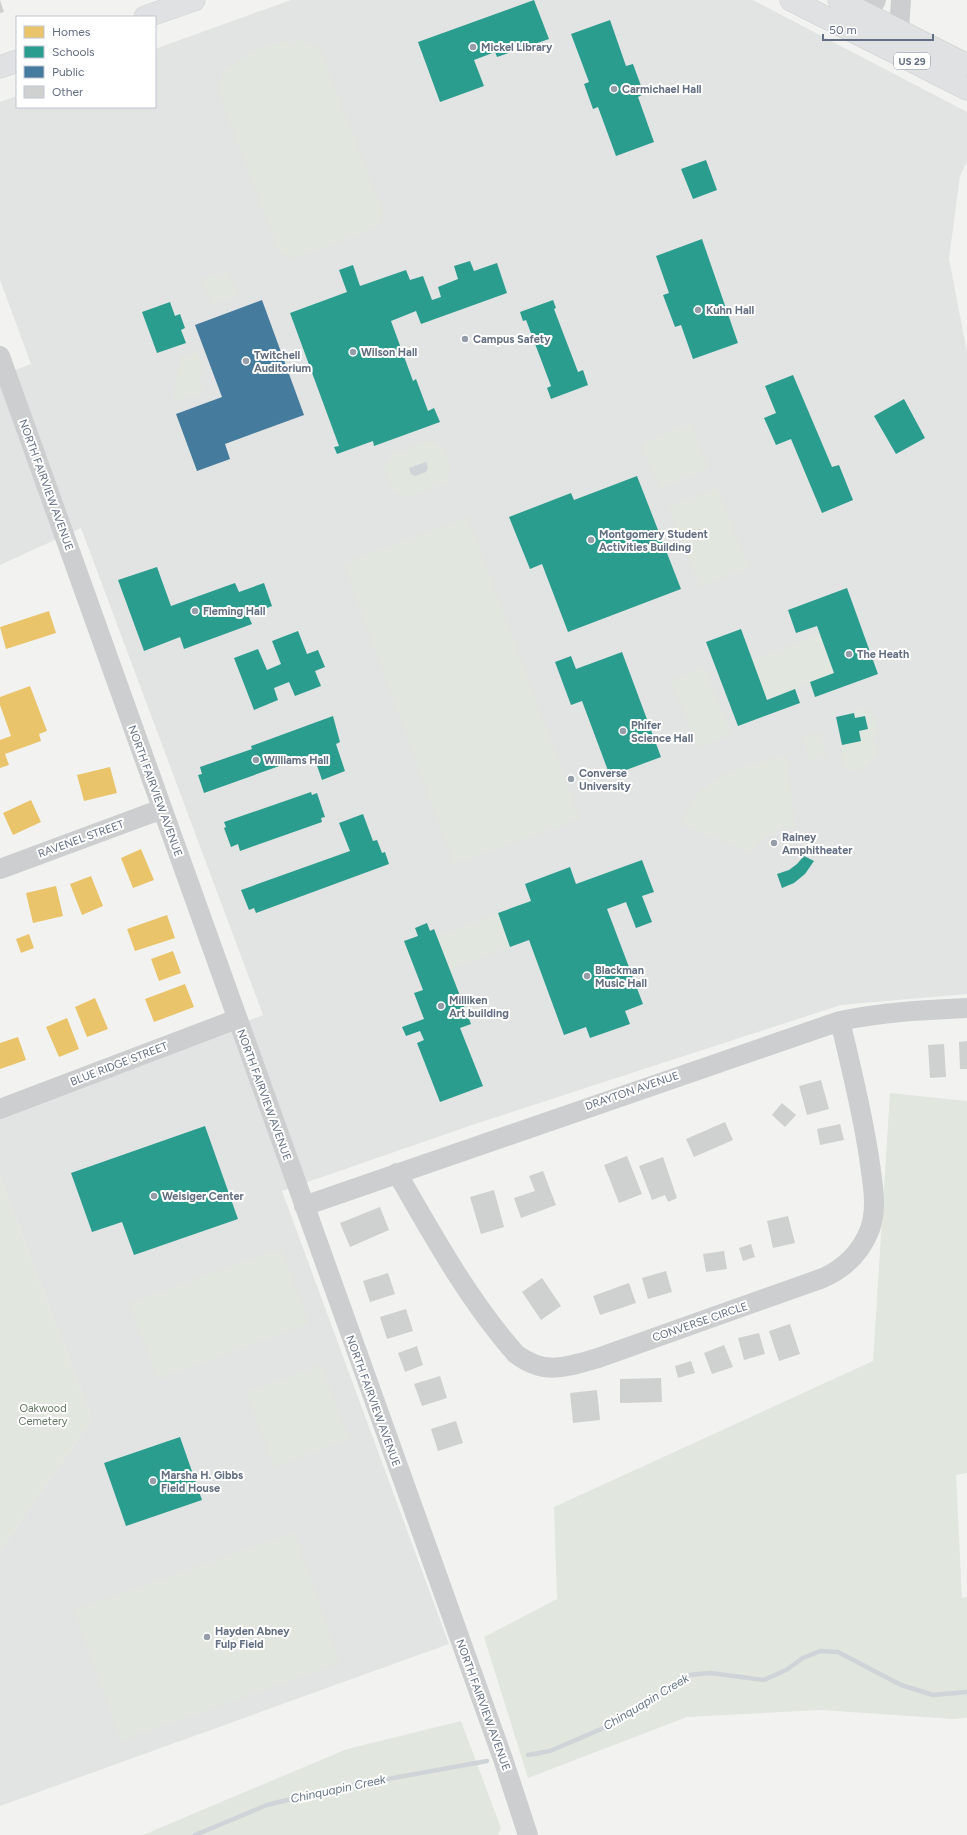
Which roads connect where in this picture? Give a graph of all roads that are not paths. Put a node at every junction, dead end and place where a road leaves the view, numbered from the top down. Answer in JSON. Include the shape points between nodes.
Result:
{"nodes":[{"id":1,"x":194,"y":0,"type":"edge"},
{"id":2,"x":791,"y":0,"type":"edge"},
{"id":3,"x":840,"y":0,"type":"edge"},
{"id":4,"x":901,"y":0,"type":"edge"},
{"id":5,"x":872,"y":7,"type":"edge"},
{"id":6,"x":148,"y":16,"type":"edge"},
{"id":7,"x":899,"y":30,"type":"junction"},
{"id":8,"x":857,"y":33,"type":"junction"},
{"id":9,"x":16,"y":61,"type":"edge"},
{"id":10,"x":967,"y":66,"type":"edge"},
{"id":11,"x":0,"y":67,"type":"edge"},
{"id":12,"x":967,"y":89,"type":"edge"},
{"id":13,"x":0,"y":356,"type":"edge"},
{"id":14,"x":162,"y":809,"type":"junction"},
{"id":15,"x":0,"y":869,"type":"edge"},
{"id":16,"x":967,"y":1008,"type":"edge"},
{"id":17,"x":237,"y":1019,"type":"junction"},
{"id":18,"x":840,"y":1021,"type":"junction"},
{"id":19,"x":0,"y":1109,"type":"edge"},
{"id":20,"x":397,"y":1173,"type":"junction"},
{"id":21,"x":304,"y":1206,"type":"junction"},
{"id":22,"x":528,"y":1835,"type":"edge"}],
"edges":[{"from":1,"to":6,"type":"main road"},
{"from":2,"to":8,"type":"main road","number":"US 29"},
{"from":3,"to":5,"type":"main road","number":"US 29"},
{"from":4,"to":7,"type":"street"},
{"from":5,"to":7,"type":"main road","number":"US 29"},
{"from":5,"to":8,"type":"street"},
{"from":7,"to":10,"type":"main road","number":"US 29"},
{"from":8,"to":12,"type":"main road","number":"US 29"},
{"from":9,"to":11,"type":"main road"},
{"from":13,"to":14,"type":"street","name":"NORTH FAIRVIEW AVENUE"},
{"from":14,"to":15,"type":"street","name":"RAVENEL STREET"},
{"from":14,"to":17,"type":"street","name":"NORTH FAIRVIEW AVENUE"},
{"from":16,"to":18,"type":"street","name":"DRAYTON AVENUE","via":[[876,1013]]},
{"from":17,"to":19,"type":"street","name":"BLUE RIDGE STREET"},
{"from":17,"to":21,"type":"street","name":"NORTH FAIRVIEW AVENUE"},
{"from":18,"to":20,"type":"street","name":"DRAYTON AVENUE"},
{"from":18,"to":20,"type":"street","name":"CONVERSE CIRCLE","via":[[863,1119],[874,1192],[870,1229],[862,1246],[847,1264],[823,1278],[598,1358],[549,1369],[526,1361],[516,1354],[466,1286]]},
{"from":20,"to":21,"type":"street","name":"DRAYTON AVENUE"},
{"from":21,"to":22,"type":"street","name":"NORTH FAIRVIEW AVENUE"}]}
